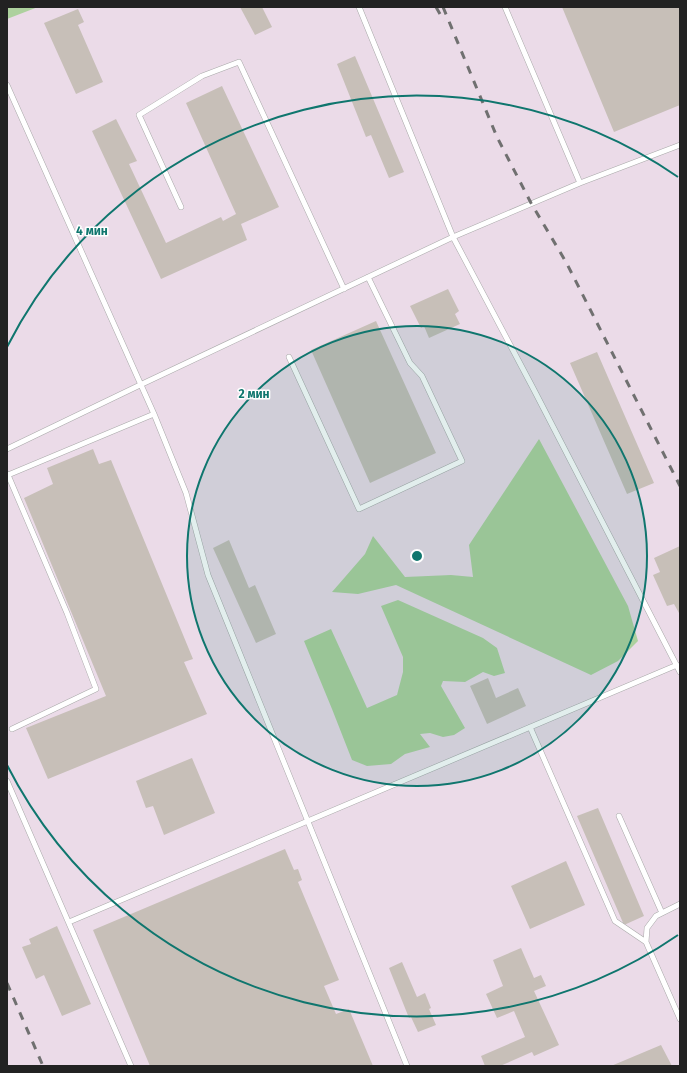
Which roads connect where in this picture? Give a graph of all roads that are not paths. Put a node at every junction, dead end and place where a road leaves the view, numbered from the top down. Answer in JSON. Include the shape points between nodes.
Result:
{"nodes":[{"id":1,"x":359,"y":7,"type":"edge"},
{"id":2,"x":505,"y":7,"type":"edge"},
{"id":3,"x":7,"y":85,"type":"edge"},
{"id":4,"x":680,"y":145,"type":"edge"},
{"id":5,"x":580,"y":183,"type":"junction"},
{"id":6,"x":181,"y":207,"type":"dead end"},
{"id":7,"x":453,"y":237,"type":"junction"},
{"id":8,"x":368,"y":277,"type":"junction"},
{"id":9,"x":344,"y":289,"type":"junction"},
{"id":10,"x":289,"y":357,"type":"dead end"},
{"id":11,"x":140,"y":385,"type":"junction"},
{"id":12,"x":154,"y":414,"type":"junction"},
{"id":13,"x":7,"y":449,"type":"edge"},
{"id":14,"x":8,"y":474,"type":"edge"},
{"id":15,"x":677,"y":665,"type":"junction"},
{"id":16,"x":680,"y":672,"type":"edge"},
{"id":17,"x":530,"y":727,"type":"junction"},
{"id":18,"x":12,"y":729,"type":"dead end"},
{"id":19,"x":7,"y":782,"type":"edge"},
{"id":20,"x":619,"y":816,"type":"dead end"},
{"id":21,"x":307,"y":821,"type":"junction"},
{"id":22,"x":680,"y":904,"type":"edge"},
{"id":23,"x":662,"y":913,"type":"junction"},
{"id":24,"x":69,"y":922,"type":"junction"},
{"id":25,"x":646,"y":942,"type":"junction"},
{"id":26,"x":680,"y":1019,"type":"edge"},
{"id":27,"x":131,"y":1066,"type":"edge"},
{"id":28,"x":407,"y":1066,"type":"edge"}],
"edges":[{"from":1,"to":7,"type":"lane"},
{"from":2,"to":5,"type":"lane"},
{"from":3,"to":11,"type":"lane"},
{"from":4,"to":5,"type":"lane"},
{"from":5,"to":7,"type":"lane"},
{"from":6,"to":9,"type":"lane","via":[[139,115],[202,76],[239,62]]},
{"from":7,"to":8,"type":"lane"},
{"from":7,"to":15,"type":"lane"},
{"from":8,"to":9,"type":"lane"},
{"from":8,"to":10,"type":"lane","via":[[410,364],[422,376],[462,461],[359,509]]},
{"from":9,"to":11,"type":"lane"},
{"from":11,"to":12,"type":"lane"},
{"from":11,"to":13,"type":"lane"},
{"from":12,"to":14,"type":"lane"},
{"from":12,"to":21,"type":"lane","via":[[186,493],[208,575]]},
{"from":14,"to":18,"type":"lane","via":[[96,689]]},
{"from":15,"to":16,"type":"lane"},
{"from":15,"to":17,"type":"lane"},
{"from":17,"to":21,"type":"lane"},
{"from":17,"to":25,"type":"lane","via":[[615,921]]},
{"from":19,"to":24,"type":"lane"},
{"from":20,"to":23,"type":"lane"},
{"from":21,"to":24,"type":"lane"},
{"from":21,"to":28,"type":"lane"},
{"from":22,"to":23,"type":"lane"},
{"from":23,"to":25,"type":"lane","via":[[656,916],[647,928]]},
{"from":24,"to":27,"type":"lane"},
{"from":25,"to":26,"type":"lane"}]}
